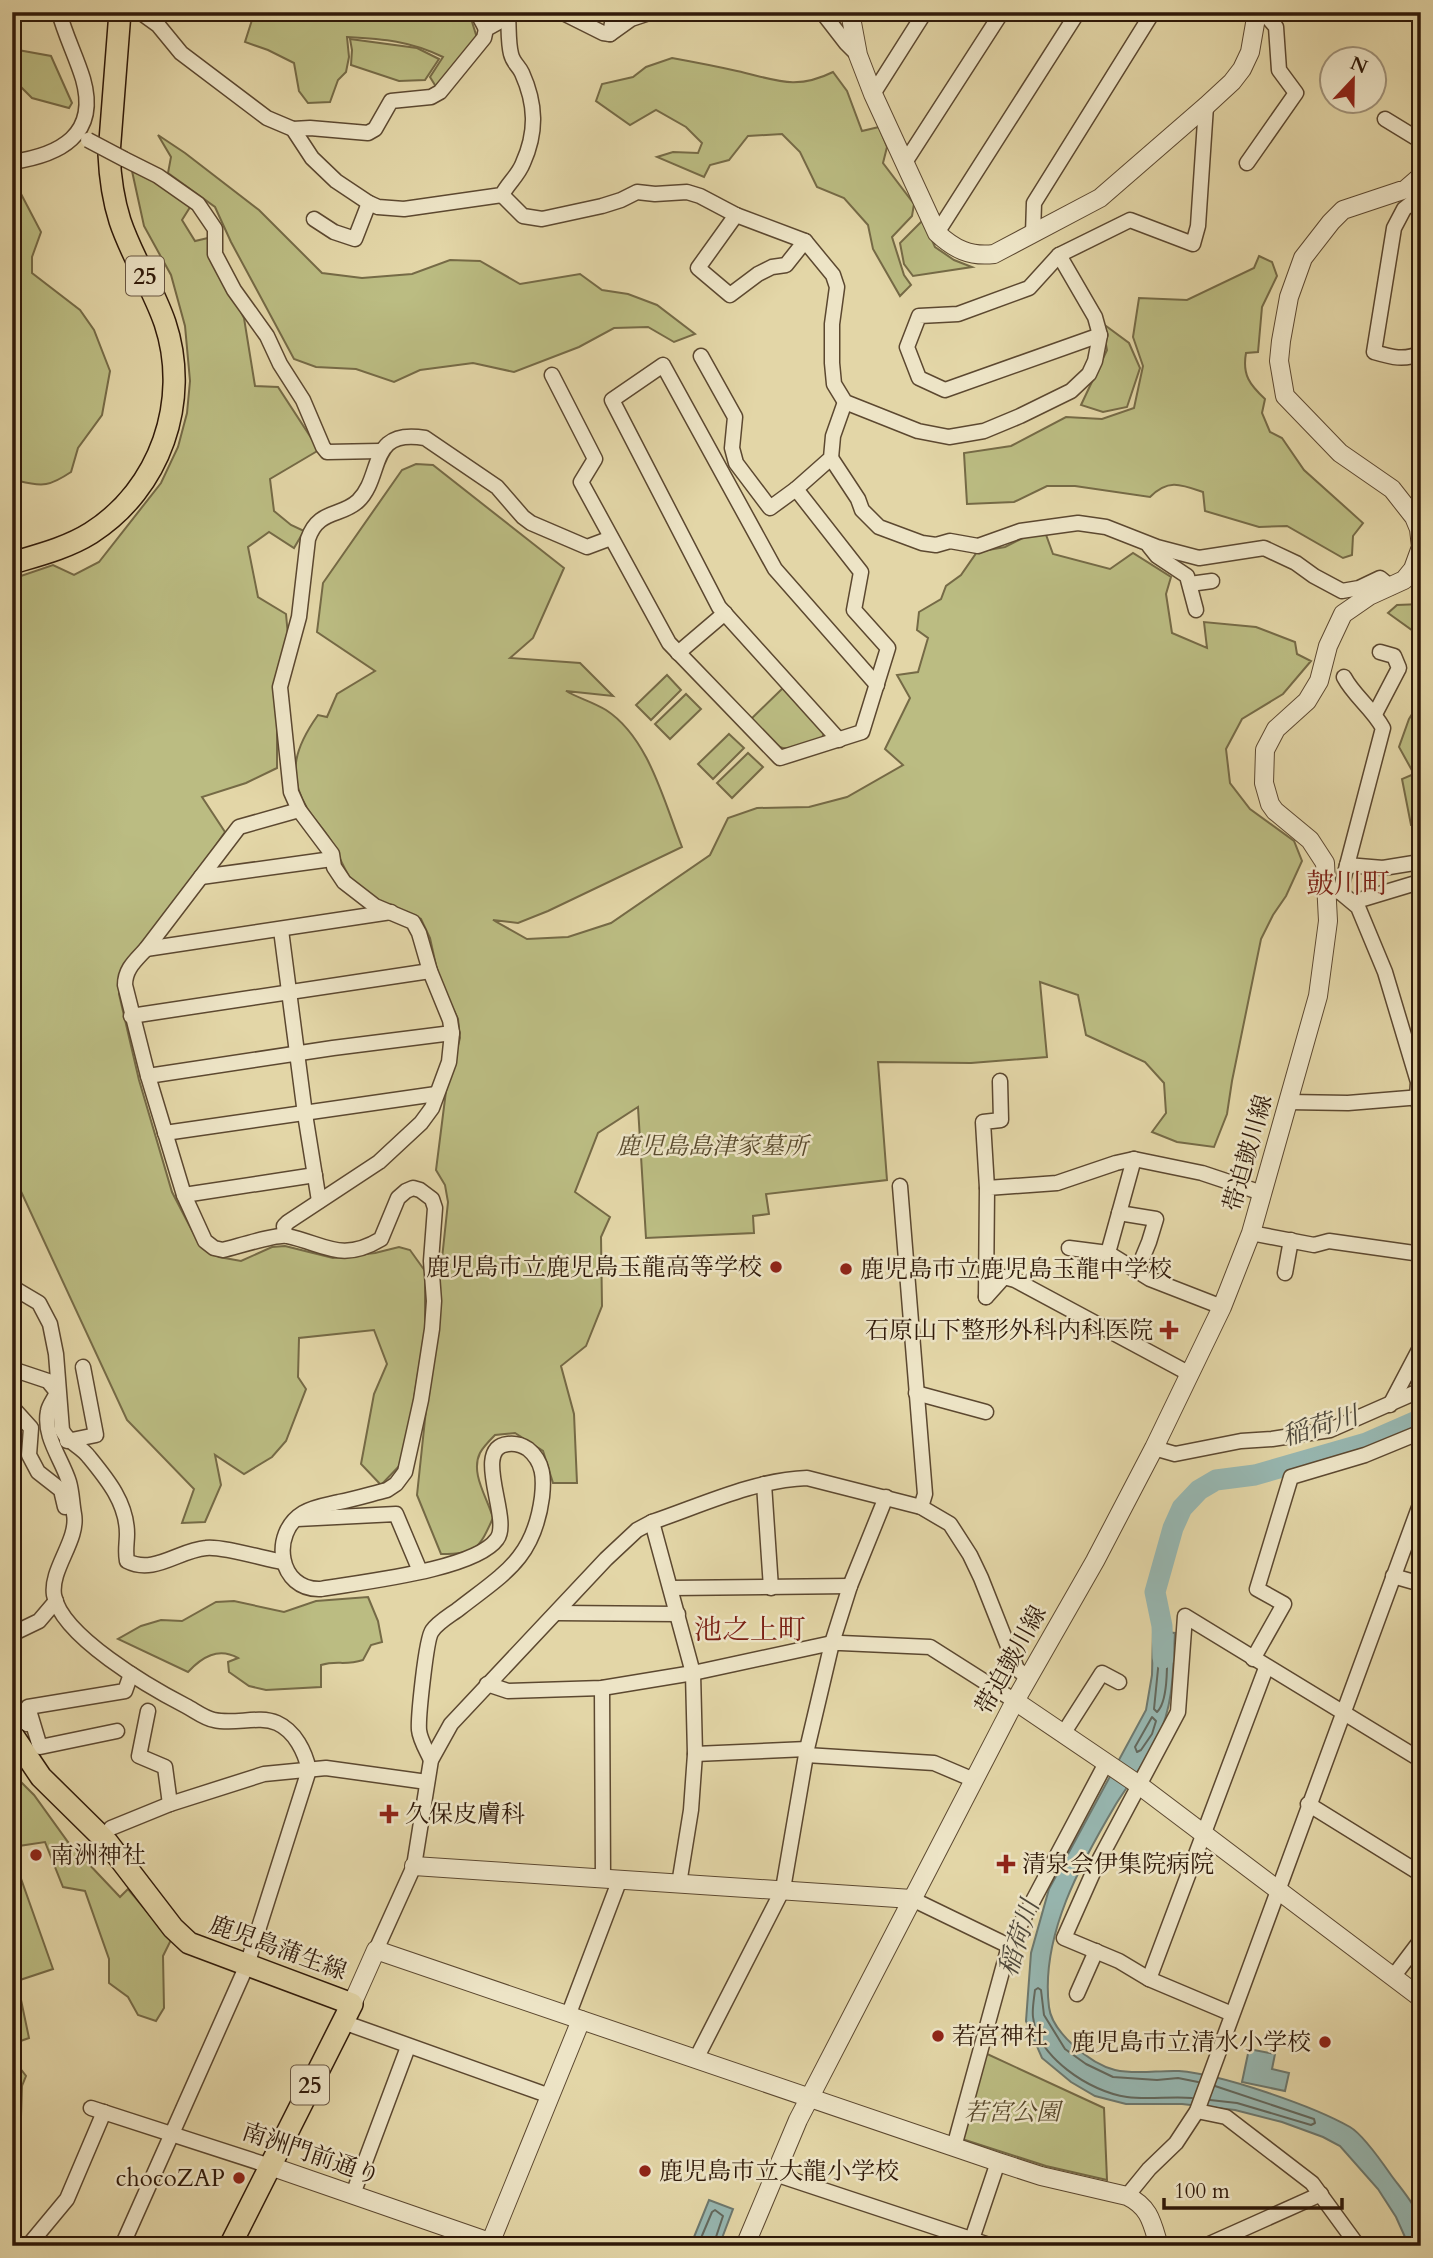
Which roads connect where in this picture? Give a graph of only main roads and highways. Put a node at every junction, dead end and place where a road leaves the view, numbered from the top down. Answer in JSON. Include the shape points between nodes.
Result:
{"nodes":[{"id":1,"x":120,"y":12,"type":"edge"},
{"id":2,"x":12,"y":563,"type":"edge"},
{"id":3,"x":12,"y":1734,"type":"edge"},
{"id":4,"x":230,"y":2246,"type":"edge"}],
"edges":[{"from":1,"to":2,"type":"main road","number":"25","via":[[110,177],[120,222],[166,324],[174,401],[156,461],[128,502],[73,543]]},
{"from":3,"to":4,"type":"main road","name":"鹿児島蒲生線","number":"25","via":[[41,1777],[121,1858],[189,1943],[347,2013]]}]}
